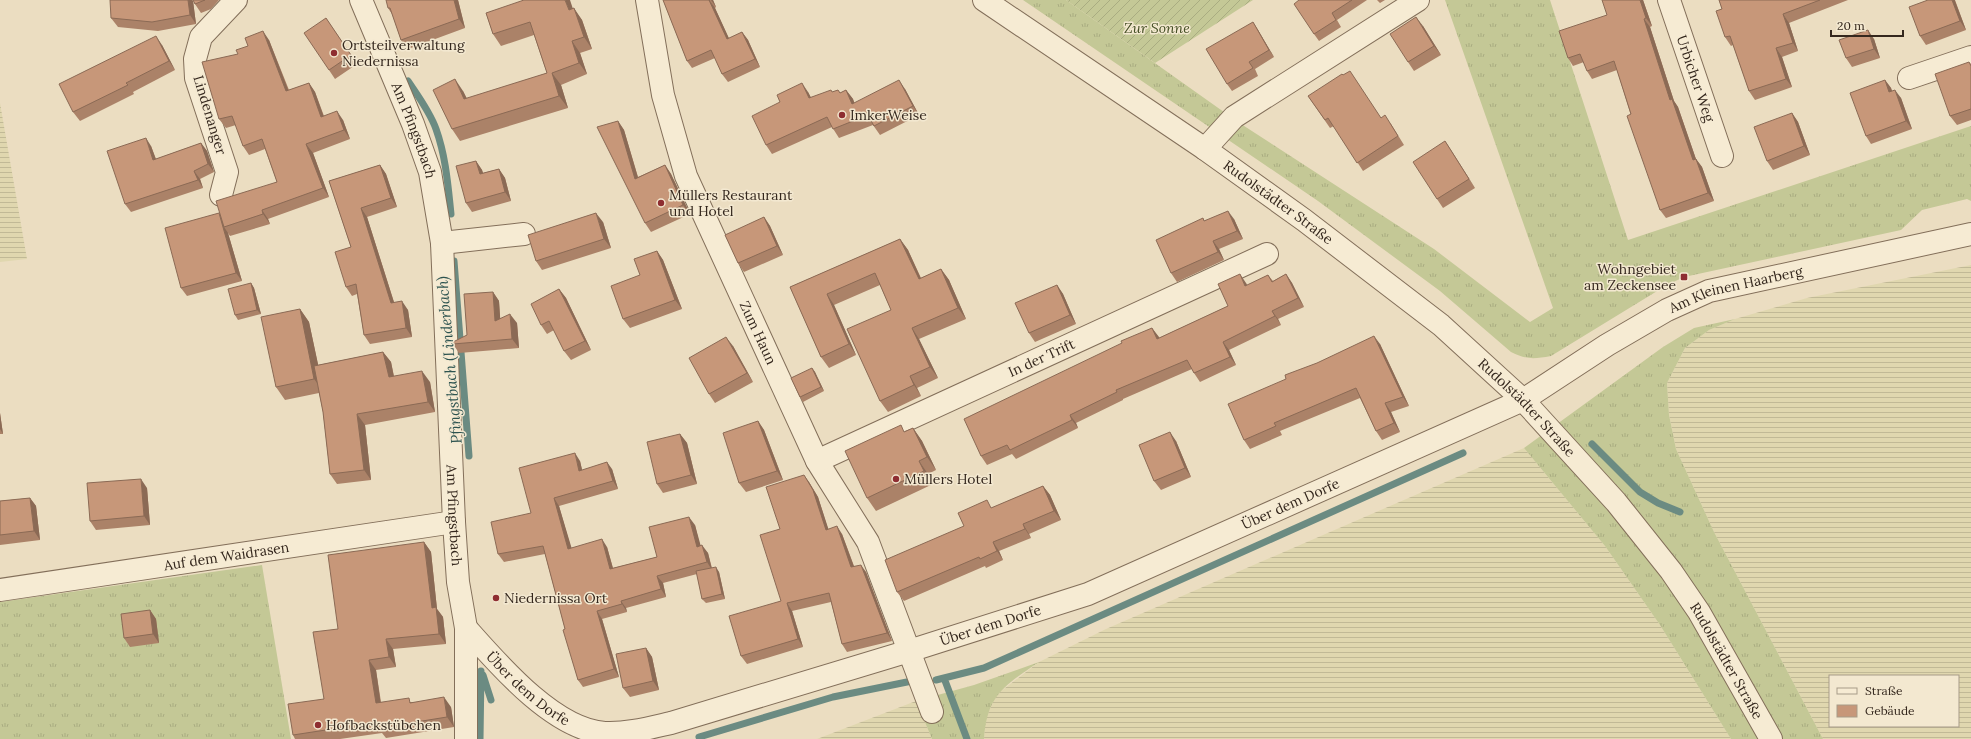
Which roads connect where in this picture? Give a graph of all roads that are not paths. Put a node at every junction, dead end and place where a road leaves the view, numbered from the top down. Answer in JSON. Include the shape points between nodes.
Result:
{"nodes":[{"id":1,"x":236,"y":0,"type":"edge"},
{"id":2,"x":361,"y":0,"type":"edge"},
{"id":3,"x":647,"y":0,"type":"edge"},
{"id":4,"x":984,"y":0,"type":"edge"},
{"id":5,"x":1418,"y":0,"type":"edge"},
{"id":6,"x":1669,"y":0,"type":"edge"},
{"id":7,"x":1971,"y":57,"type":"edge"},
{"id":8,"x":1909,"y":78,"type":"dead end"},
{"id":9,"x":1205,"y":149,"type":"junction"},
{"id":10,"x":1722,"y":156,"type":"dead end"},
{"id":11,"x":221,"y":195,"type":"dead end"},
{"id":12,"x":524,"y":234,"type":"dead end"},
{"id":13,"x":1971,"y":234,"type":"edge"},
{"id":14,"x":442,"y":243,"type":"junction"},
{"id":15,"x":1266,"y":254,"type":"dead end"},
{"id":16,"x":1524,"y":400,"type":"junction"},
{"id":17,"x":817,"y":461,"type":"junction"},
{"id":18,"x":454,"y":522,"type":"junction"},
{"id":19,"x":0,"y":590,"type":"edge"},
{"id":20,"x":466,"y":628,"type":"junction"},
{"id":21,"x":909,"y":651,"type":"junction"},
{"id":22,"x":932,"y":712,"type":"dead end"},
{"id":23,"x":466,"y":739,"type":"edge"},
{"id":24,"x":1771,"y":739,"type":"edge"}],
"edges":[{"from":1,"to":11,"type":"street","name":"Lindenanger","via":[[201,37],[196,59],[196,78],[227,172]]},
{"from":2,"to":14,"type":"street","name":"Am Pfingstbach","via":[[414,124],[430,172]]},
{"from":3,"to":17,"type":"street","name":"Zum Haun","via":[[663,94],[686,176]]},
{"from":4,"to":9,"type":"street","name":"Rudolstädter Straße"},
{"from":5,"to":9,"type":"street","via":[[1234,117]]},
{"from":6,"to":10,"type":"street","name":"Urbicher Weg"},
{"from":7,"to":8,"type":"street"},
{"from":9,"to":16,"type":"street","name":"Rudolstädter Straße","via":[[1304,220],[1441,325]]},
{"from":12,"to":14,"type":"street"},
{"from":13,"to":16,"type":"street","name":"Am Kleinen Haarberg","via":[[1709,291],[1667,310],[1614,341]]},
{"from":14,"to":18,"type":"street","name":"Am Pfingstbach"},
{"from":15,"to":17,"type":"street","name":"In der Trift"},
{"from":16,"to":21,"type":"street","name":"Über dem Dorfe","via":[[1088,594]]},
{"from":16,"to":24,"type":"street","name":"Rudolstädter Straße","via":[[1608,492],[1671,571],[1699,612]]},
{"from":17,"to":21,"type":"street","name":"Zum Haun","via":[[868,542]]},
{"from":18,"to":19,"type":"street","name":"Auf dem Waidrasen"},
{"from":18,"to":20,"type":"street","name":"Am Pfingstbach","via":[[458,582]]},
{"from":20,"to":21,"type":"street","name":"Über dem Dorfe","via":[[517,681],[553,713],[575,726],[604,733],[633,731],[671,723]]},
{"from":20,"to":23,"type":"street","name":"Am Pfingstbach"},
{"from":21,"to":22,"type":"street","name":"Zum Haun"}]}
